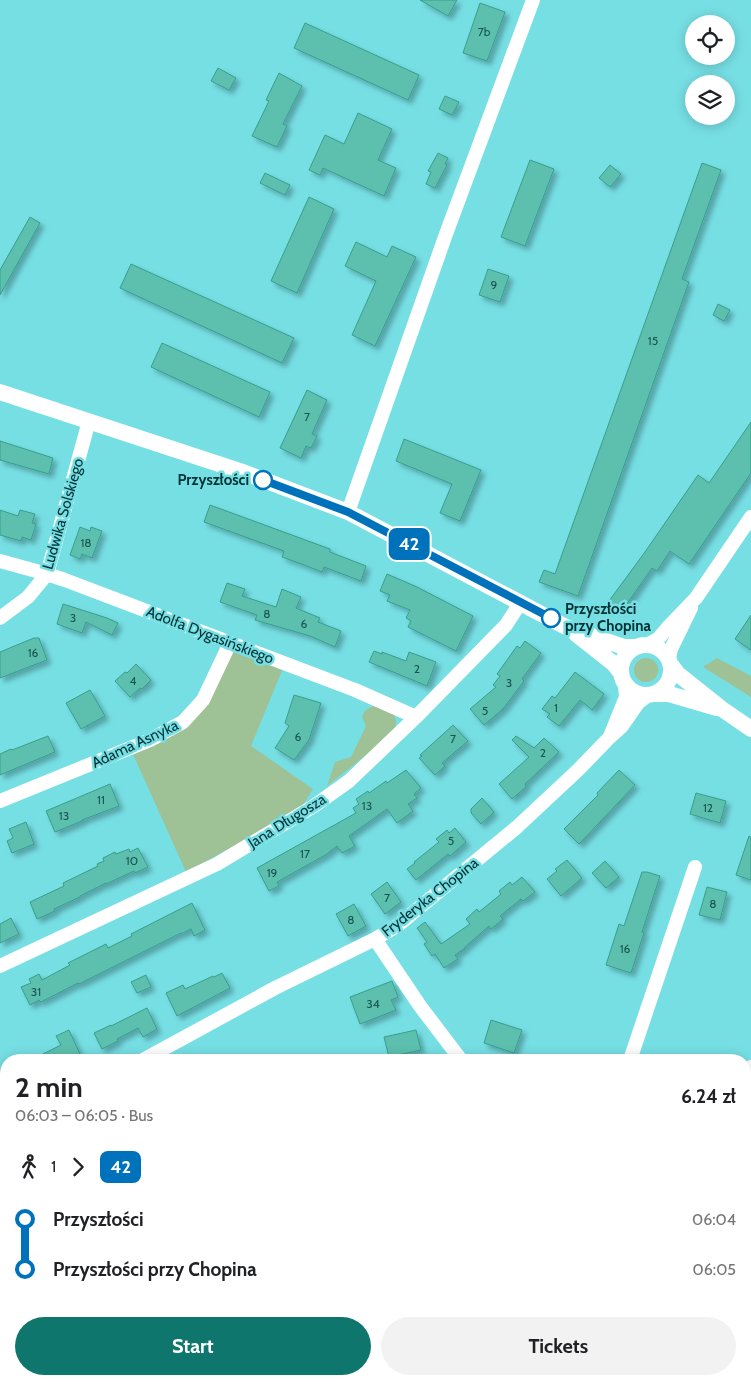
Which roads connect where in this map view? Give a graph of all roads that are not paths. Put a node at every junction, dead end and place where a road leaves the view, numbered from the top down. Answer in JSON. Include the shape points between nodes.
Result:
{"nodes":[{"id":1,"x":533,"y":0,"type":"edge"},
{"id":2,"x":0,"y":392,"type":"edge"},
{"id":3,"x":89,"y":421,"type":"junction"},
{"id":4,"x":348,"y":512,"type":"junction"},
{"id":5,"x":751,"y":516,"type":"edge"},
{"id":6,"x":0,"y":561,"type":"edge"},
{"id":7,"x":47,"y":574,"type":"junction"},
{"id":8,"x":696,"y":598,"type":"junction"},
{"id":9,"x":520,"y":602,"type":"junction"},
{"id":10,"x":0,"y":618,"type":"edge"},
{"id":11,"x":566,"y":627,"type":"junction"},
{"id":12,"x":230,"y":642,"type":"junction"},
{"id":13,"x":640,"y":646,"type":"junction"},
{"id":14,"x":670,"y":662,"type":"junction"},
{"id":15,"x":623,"y":679,"type":"junction"},
{"id":16,"x":651,"y":695,"type":"junction"},
{"id":17,"x":722,"y":709,"type":"junction"},
{"id":18,"x":416,"y":717,"type":"junction"},
{"id":19,"x":751,"y":729,"type":"edge"},
{"id":20,"x":610,"y":737,"type":"junction"},
{"id":21,"x":0,"y":801,"type":"edge"},
{"id":22,"x":695,"y":867,"type":"dead end"},
{"id":23,"x":375,"y":939,"type":"junction"},
{"id":24,"x":0,"y":966,"type":"edge"},
{"id":25,"x":155,"y":1054,"type":"edge"},
{"id":26,"x":456,"y":1054,"type":"edge"},
{"id":27,"x":632,"y":1054,"type":"edge"}],
"edges":[{"from":1,"to":4,"type":"street"},
{"from":2,"to":3,"type":"street"},
{"from":3,"to":4,"type":"street","via":[[240,471]]},
{"from":3,"to":7,"type":"street","name":"Ludwika Solskiego"},
{"from":4,"to":9,"type":"street"},
{"from":5,"to":8,"type":"street"},
{"from":6,"to":7,"type":"street","name":"Adolfa Dygasińskiego"},
{"from":7,"to":10,"type":"street","name":"Ludwika Solskiego","via":[[28,597]]},
{"from":7,"to":12,"type":"street","name":"Adolfa Dygasińskiego"},
{"from":8,"to":13,"type":"street","via":[[658,639]]},
{"from":8,"to":14,"type":"street","via":[[671,649]]},
{"from":9,"to":11,"type":"street"},
{"from":9,"to":18,"type":"street","name":"Jana Długosza","via":[[506,625]]},
{"from":11,"to":13,"type":"street","via":[[624,647]]},
{"from":11,"to":15,"type":"street","via":[[614,664]]},
{"from":12,"to":18,"type":"street","name":"Adolfa Dygasińskiego"},
{"from":12,"to":21,"type":"street","name":"Adama Asnyka","via":[[203,700],[183,722],[150,740]]},
{"from":13,"to":14,"type":"street","via":[[656,646]]},
{"from":13,"to":15,"type":"street","via":[[626,655],[622,662]]},
{"from":14,"to":16,"type":"street","via":[[670,680],[662,690]]},
{"from":14,"to":17,"type":"street","via":[[678,674]]},
{"from":15,"to":16,"type":"street","via":[[631,690]]},
{"from":15,"to":20,"type":"street","name":"Fryderyka Chopina","via":[[626,697]]},
{"from":16,"to":17,"type":"street","via":[[669,694]]},
{"from":16,"to":20,"type":"street","name":"Fryderyka Chopina","via":[[638,703]]},
{"from":17,"to":19,"type":"street"},
{"from":18,"to":24,"type":"street","name":"Jana Długosza","via":[[349,781],[314,806],[217,864]]},
{"from":20,"to":23,"type":"street","name":"Fryderyka Chopina","via":[[517,827],[397,926]]},
{"from":22,"to":27,"type":"street"},
{"from":23,"to":25,"type":"street","name":"Fryderyka Chopina","via":[[275,988]]},
{"from":23,"to":26,"type":"street"}]}
